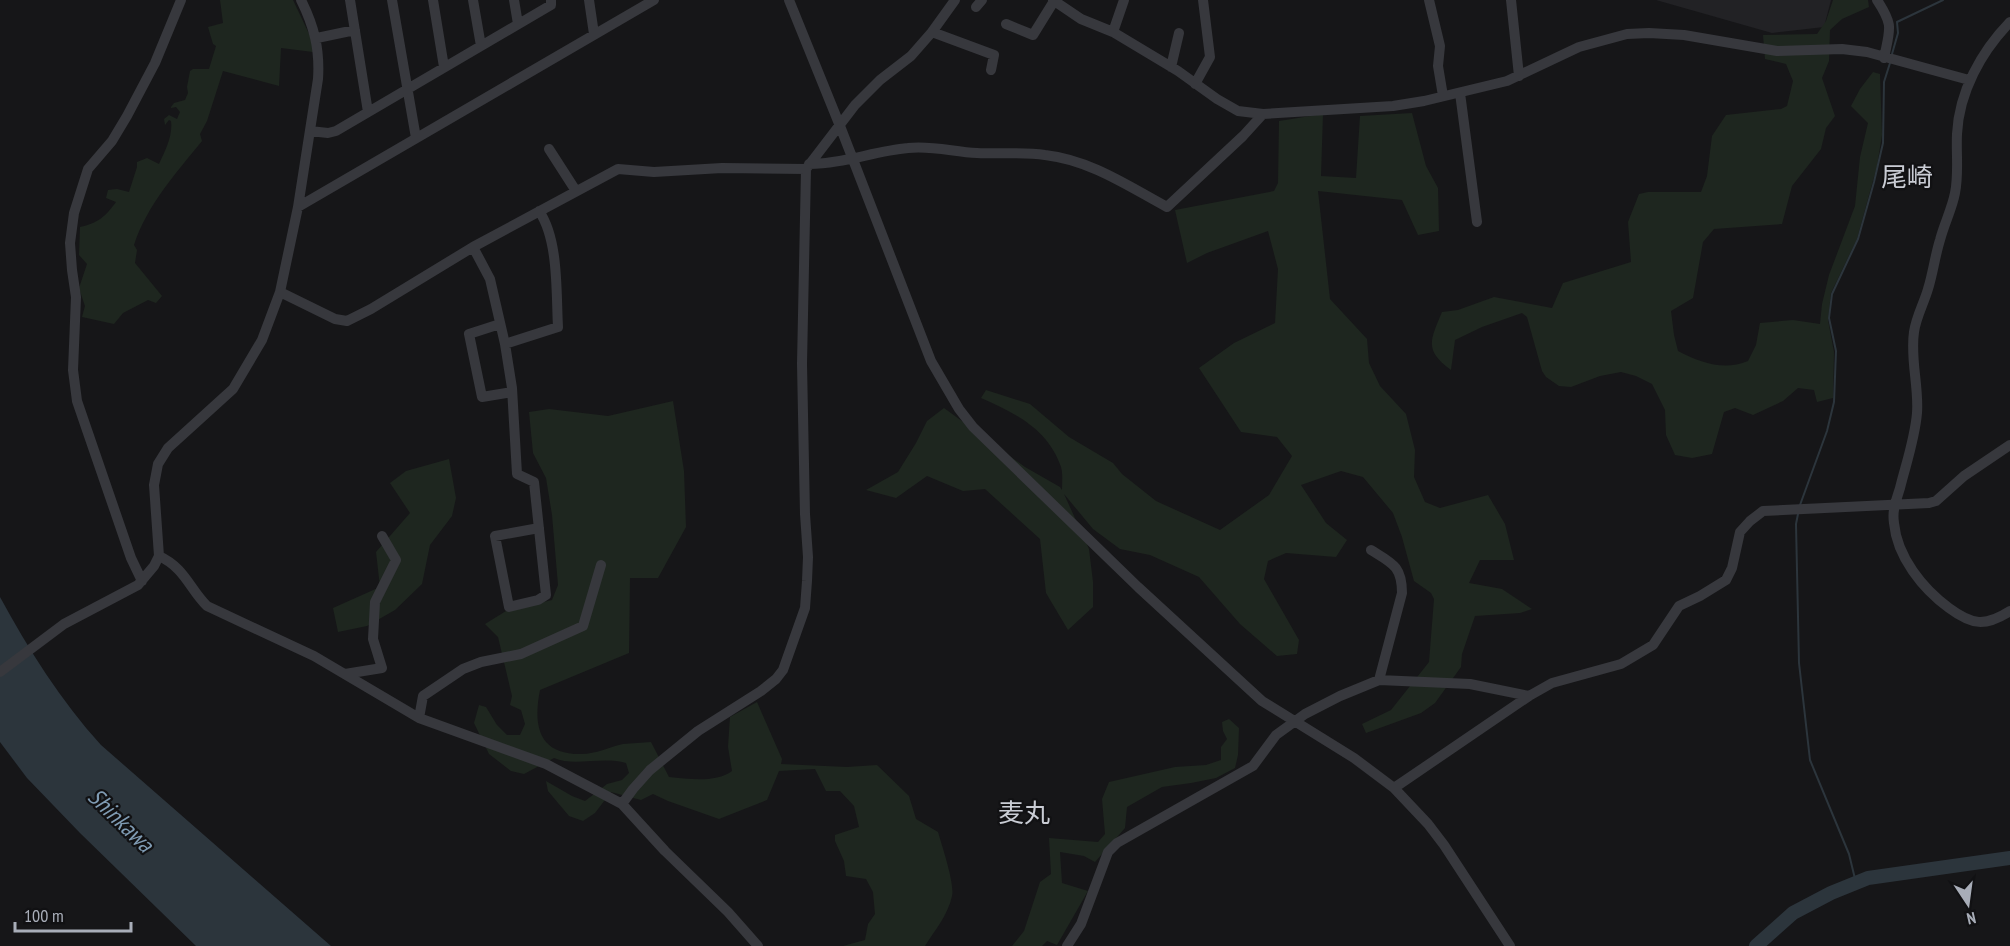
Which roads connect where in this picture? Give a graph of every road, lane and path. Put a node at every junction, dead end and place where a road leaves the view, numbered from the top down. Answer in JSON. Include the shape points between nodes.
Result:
{"nodes":[{"id":1,"x":181,"y":0,"type":"edge"},
{"id":2,"x":301,"y":0,"type":"edge"},
{"id":3,"x":350,"y":0,"type":"edge"},
{"id":4,"x":392,"y":0,"type":"edge"},
{"id":5,"x":433,"y":0,"type":"edge"},
{"id":6,"x":473,"y":0,"type":"edge"},
{"id":7,"x":514,"y":0,"type":"edge"},
{"id":8,"x":551,"y":0,"type":"edge"},
{"id":9,"x":589,"y":0,"type":"edge"},
{"id":10,"x":654,"y":0,"type":"edge"},
{"id":11,"x":789,"y":0,"type":"edge"},
{"id":12,"x":956,"y":0,"type":"edge"},
{"id":13,"x":1125,"y":0,"type":"edge"},
{"id":14,"x":1203,"y":0,"type":"edge"},
{"id":15,"x":1429,"y":0,"type":"edge"},
{"id":16,"x":1511,"y":0,"type":"edge"},
{"id":17,"x":1877,"y":0,"type":"edge"},
{"id":18,"x":1053,"y":1,"type":"edge"},
{"id":19,"x":2010,"y":22,"type":"edge"},
{"id":20,"x":518,"y":24,"type":"junction"},
{"id":21,"x":1006,"y":24,"type":"dead end"},
{"id":22,"x":355,"y":30,"type":"junction"},
{"id":23,"x":932,"y":32,"type":"junction"},
{"id":24,"x":1113,"y":32,"type":"junction"},
{"id":25,"x":1179,"y":33,"type":"dead end"},
{"id":26,"x":594,"y":34,"type":"junction"},
{"id":27,"x":316,"y":38,"type":"junction"},
{"id":28,"x":481,"y":46,"type":"junction"},
{"id":29,"x":1888,"y":59,"type":"junction"},
{"id":30,"x":444,"y":67,"type":"junction"},
{"id":31,"x":1171,"y":67,"type":"junction"},
{"id":32,"x":991,"y":70,"type":"dead end"},
{"id":33,"x":1519,"y":76,"type":"junction"},
{"id":34,"x":1969,"y":80,"type":"junction"},
{"id":35,"x":1196,"y":84,"type":"junction"},
{"id":36,"x":407,"y":89,"type":"junction"},
{"id":37,"x":1460,"y":93,"type":"junction"},
{"id":38,"x":1443,"y":96,"type":"junction"},
{"id":39,"x":368,"y":112,"type":"junction"},
{"id":40,"x":1263,"y":114,"type":"junction"},
{"id":41,"x":840,"y":126,"type":"junction"},
{"id":42,"x":310,"y":131,"type":"junction"},
{"id":43,"x":416,"y":138,"type":"junction"},
{"id":44,"x":549,"y":149,"type":"dead end"},
{"id":45,"x":852,"y":158,"type":"junction"},
{"id":46,"x":807,"y":167,"type":"junction"},
{"id":47,"x":576,"y":191,"type":"junction"},
{"id":48,"x":298,"y":207,"type":"junction"},
{"id":49,"x":539,"y":211,"type":"junction"},
{"id":50,"x":1477,"y":222,"type":"dead end"},
{"id":51,"x":472,"y":247,"type":"junction"},
{"id":52,"x":280,"y":291,"type":"junction"},
{"id":53,"x":500,"y":324,"type":"junction"},
{"id":54,"x":505,"y":344,"type":"junction"},
{"id":55,"x":512,"y":392,"type":"junction"},
{"id":56,"x":2010,"y":445,"type":"edge"},
{"id":57,"x":1894,"y":505,"type":"junction"},
{"id":58,"x":539,"y":528,"type":"junction"},
{"id":59,"x":382,"y":536,"type":"dead end"},
{"id":60,"x":1371,"y":550,"type":"dead end"},
{"id":61,"x":159,"y":556,"type":"junction"},
{"id":62,"x":601,"y":566,"type":"dead end"},
{"id":63,"x":142,"y":581,"type":"junction"},
{"id":64,"x":2010,"y":611,"type":"edge"},
{"id":65,"x":0,"y":672,"type":"edge"},
{"id":66,"x":345,"y":674,"type":"junction"},
{"id":67,"x":1379,"y":680,"type":"junction"},
{"id":68,"x":1529,"y":696,"type":"junction"},
{"id":69,"x":419,"y":718,"type":"junction"},
{"id":70,"x":1294,"y":722,"type":"junction"},
{"id":71,"x":1394,"y":788,"type":"junction"},
{"id":72,"x":622,"y":804,"type":"junction"},
{"id":73,"x":758,"y":946,"type":"edge"},
{"id":74,"x":1067,"y":946,"type":"edge"},
{"id":75,"x":1510,"y":946,"type":"edge"}],
"edges":[{"from":1,"to":63,"type":"street","via":[[155,63],[127,116],[88,169],[74,213],[70,243],[76,297],[73,370],[77,401]]},
{"from":2,"to":27,"type":"street"},
{"from":3,"to":22,"type":"street"},
{"from":4,"to":36,"type":"street"},
{"from":5,"to":30,"type":"street"},
{"from":6,"to":28,"type":"street"},
{"from":7,"to":20,"type":"street"},
{"from":8,"to":20,"type":"street","via":[[552,5]]},
{"from":9,"to":26,"type":"street"},
{"from":10,"to":26,"type":"street"},
{"from":11,"to":41,"type":"street"},
{"from":12,"to":23,"type":"street"},
{"from":13,"to":24,"type":"street"},
{"from":14,"to":35,"type":"street","via":[[1210,57]]},
{"from":15,"to":38,"type":"street","via":[[1440,46],[1438,66]]},
{"from":16,"to":33,"type":"street"},
{"from":17,"to":29,"type":"street","via":[[1888,17]]},
{"from":18,"to":21,"type":"street","via":[[1033,35]]},
{"from":18,"to":24,"type":"street","via":[[1081,19]]},
{"from":19,"to":34,"type":"street"},
{"from":20,"to":28,"type":"street"},
{"from":22,"to":27,"type":"street"},
{"from":22,"to":39,"type":"street"},
{"from":23,"to":32,"type":"street","via":[[994,56]]},
{"from":23,"to":41,"type":"street","via":[[911,56],[880,80]]},
{"from":24,"to":31,"type":"street"},
{"from":25,"to":31,"type":"street"},
{"from":26,"to":43,"type":"street"},
{"from":27,"to":42,"type":"street","via":[[319,63]]},
{"from":28,"to":30,"type":"street"},
{"from":29,"to":33,"type":"street","via":[[1842,49],[1777,51],[1684,35],[1627,34],[1579,47]]},
{"from":29,"to":34,"type":"street"},
{"from":30,"to":36,"type":"street"},
{"from":31,"to":35,"type":"street"},
{"from":33,"to":37,"type":"street"},
{"from":34,"to":57,"type":"street","via":[[1959,117],[1956,190],[1914,333],[1917,412]]},
{"from":35,"to":40,"type":"street","via":[[1238,111]]},
{"from":36,"to":39,"type":"street"},
{"from":36,"to":43,"type":"street"},
{"from":37,"to":38,"type":"street"},
{"from":37,"to":50,"type":"street"},
{"from":38,"to":40,"type":"street","via":[[1393,106]]},
{"from":39,"to":42,"type":"street","via":[[328,133]]},
{"from":40,"to":45,"type":"street","via":[[1167,207],[1102,171],[1047,155],[909,147]]},
{"from":41,"to":45,"type":"street"},
{"from":41,"to":46,"type":"street"},
{"from":42,"to":48,"type":"street"},
{"from":43,"to":48,"type":"street"},
{"from":44,"to":47,"type":"street"},
{"from":45,"to":46,"type":"street"},
{"from":45,"to":70,"type":"street","via":[[931,362],[973,427],[1262,701]]},
{"from":46,"to":47,"type":"street","via":[[654,172],[618,168]]},
{"from":46,"to":72,"type":"street","via":[[802,364],[808,557],[805,608],[783,670],[776,679],[698,731],[650,770]]},
{"from":47,"to":49,"type":"street"},
{"from":48,"to":52,"type":"street"},
{"from":49,"to":51,"type":"street"},
{"from":49,"to":54,"type":"street","via":[[546,221],[553,254],[558,327]]},
{"from":51,"to":52,"type":"street","via":[[346,321],[335,320]]},
{"from":51,"to":53,"type":"street","via":[[489,279]]},
{"from":52,"to":61,"type":"street","via":[[261,340],[233,388],[168,448],[158,464],[154,485]]},
{"from":53,"to":54,"type":"street"},
{"from":53,"to":55,"type":"street","via":[[469,334],[482,397]]},
{"from":54,"to":55,"type":"street"},
{"from":55,"to":58,"type":"street","via":[[517,474],[534,482]]},
{"from":56,"to":57,"type":"street","via":[[1964,476],[1936,501]]},
{"from":57,"to":64,"type":"street","via":[[1898,543],[1931,595],[1959,616],[1978,623],[1992,621]]},
{"from":57,"to":68,"type":"street","via":[[1763,511],[1740,532],[1726,580],[1679,606],[1653,645],[1621,664],[1552,684]]},
{"from":58,"to":58,"type":"street","via":[[546,594],[538,600],[509,607],[495,536]]},
{"from":59,"to":66,"type":"street","via":[[396,560],[375,602],[373,639],[382,668]]},
{"from":60,"to":67,"type":"street","via":[[1399,570],[1402,579]]},
{"from":61,"to":63,"type":"street"},
{"from":61,"to":66,"type":"street","via":[[177,567],[207,606],[276,636]]},
{"from":62,"to":69,"type":"street","via":[[583,626],[521,654],[463,669],[423,696]]},
{"from":63,"to":65,"type":"street","via":[[64,624]]},
{"from":66,"to":69,"type":"street"},
{"from":67,"to":68,"type":"street","via":[[1470,684]]},
{"from":67,"to":70,"type":"street"},
{"from":68,"to":71,"type":"street"},
{"from":69,"to":72,"type":"street","via":[[546,764]]},
{"from":70,"to":71,"type":"street","via":[[1354,758]]},
{"from":70,"to":74,"type":"street","via":[[1276,735],[1253,766],[1117,843],[1108,852],[1081,924]]},
{"from":71,"to":75,"type":"street","via":[[1444,845]]},
{"from":72,"to":73,"type":"street"}]}
